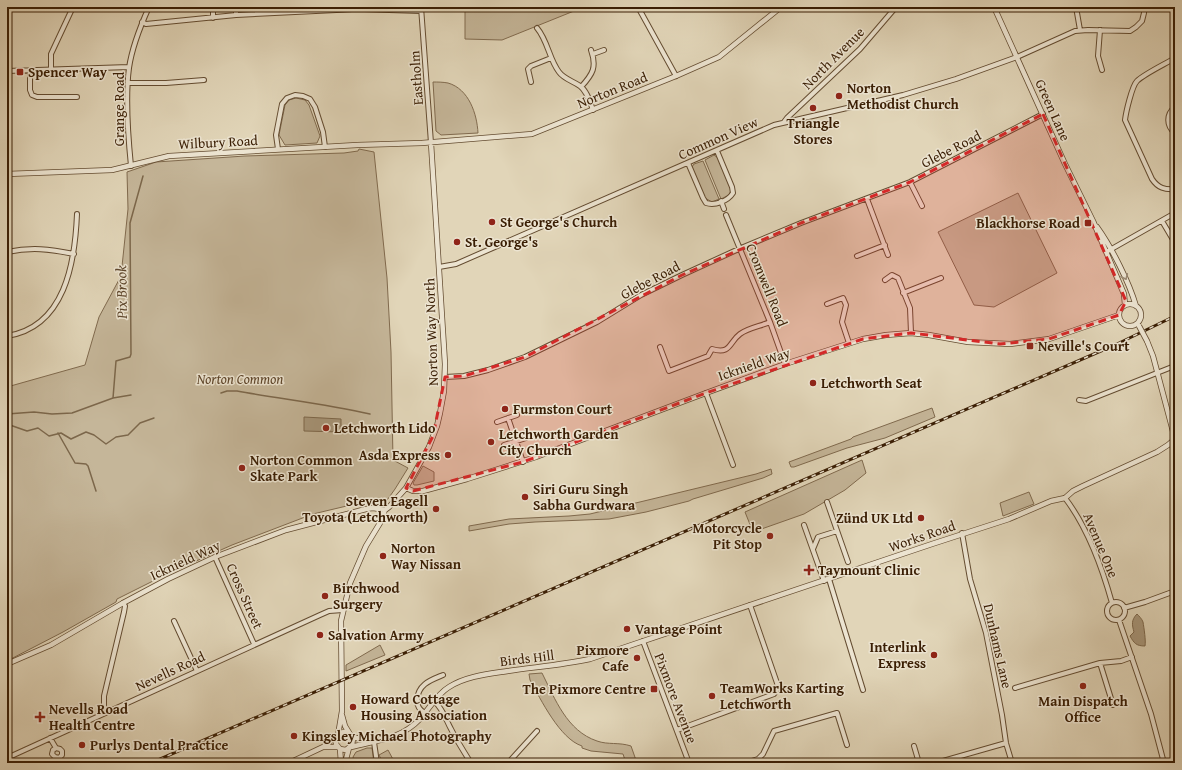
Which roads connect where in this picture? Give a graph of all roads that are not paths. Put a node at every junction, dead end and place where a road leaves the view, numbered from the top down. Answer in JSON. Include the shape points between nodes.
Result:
{"nodes":[{"id":1,"x":73,"y":7,"type":"edge"},
{"id":2,"x":149,"y":7,"type":"edge"},
{"id":3,"x":213,"y":7,"type":"edge"},
{"id":4,"x":236,"y":7,"type":"edge"},
{"id":5,"x":638,"y":7,"type":"edge"},
{"id":6,"x":782,"y":7,"type":"edge"},
{"id":7,"x":896,"y":7,"type":"edge"},
{"id":8,"x":994,"y":7,"type":"edge"},
{"id":9,"x":1076,"y":7,"type":"edge"},
{"id":10,"x":1170,"y":7,"type":"edge"},
{"id":11,"x":1144,"y":8,"type":"edge"},
{"id":12,"x":421,"y":9,"type":"edge"},
{"id":13,"x":236,"y":15,"type":"junction"},
{"id":14,"x":213,"y":18,"type":"junction"},
{"id":15,"x":142,"y":22,"type":"junction"},
{"id":16,"x":537,"y":28,"type":"dead end"},
{"id":17,"x":1080,"y":30,"type":"junction"},
{"id":18,"x":1100,"y":30,"type":"junction"},
{"id":19,"x":604,"y":50,"type":"dead end"},
{"id":20,"x":1017,"y":57,"type":"junction"},
{"id":21,"x":551,"y":58,"type":"junction"},
{"id":22,"x":1174,"y":60,"type":"edge"},
{"id":23,"x":129,"y":67,"type":"junction"},
{"id":24,"x":51,"y":69,"type":"junction"},
{"id":25,"x":30,"y":70,"type":"junction"},
{"id":26,"x":1102,"y":70,"type":"dead end"},
{"id":27,"x":7,"y":71,"type":"edge"},
{"id":28,"x":676,"y":76,"type":"junction"},
{"id":29,"x":204,"y":80,"type":"dead end"},
{"id":30,"x":531,"y":82,"type":"dead end"},
{"id":31,"x":128,"y":83,"type":"junction"},
{"id":32,"x":581,"y":86,"type":"junction"},
{"id":33,"x":77,"y":97,"type":"dead end"},
{"id":34,"x":1175,"y":107,"type":"edge"},
{"id":35,"x":593,"y":110,"type":"junction"},
{"id":36,"x":1043,"y":114,"type":"junction"},
{"id":37,"x":784,"y":123,"type":"junction"},
{"id":38,"x":1175,"y":133,"type":"edge"},
{"id":39,"x":431,"y":143,"type":"junction"},
{"id":40,"x":325,"y":147,"type":"junction"},
{"id":41,"x":278,"y":150,"type":"junction"},
{"id":42,"x":717,"y":151,"type":"junction"},
{"id":43,"x":688,"y":163,"type":"junction"},
{"id":44,"x":131,"y":166,"type":"junction"},
{"id":45,"x":7,"y":174,"type":"edge"},
{"id":46,"x":910,"y":182,"type":"junction"},
{"id":47,"x":1175,"y":189,"type":"edge"},
{"id":48,"x":867,"y":199,"type":"junction"},
{"id":49,"x":721,"y":201,"type":"junction"},
{"id":50,"x":922,"y":206,"type":"dead end"},
{"id":51,"x":724,"y":209,"type":"dead end"},
{"id":52,"x":1175,"y":213,"type":"edge"},
{"id":53,"x":77,"y":214,"type":"dead end"},
{"id":54,"x":726,"y":215,"type":"dead end"},
{"id":55,"x":1162,"y":220,"type":"junction"},
{"id":56,"x":1093,"y":221,"type":"junction"},
{"id":57,"x":1175,"y":243,"type":"edge"},
{"id":58,"x":885,"y":245,"type":"junction"},
{"id":59,"x":740,"y":248,"type":"junction"},
{"id":60,"x":1112,"y":250,"type":"junction"},
{"id":61,"x":7,"y":252,"type":"edge"},
{"id":62,"x":1106,"y":252,"type":"junction"},
{"id":63,"x":74,"y":254,"type":"junction"},
{"id":64,"x":888,"y":255,"type":"dead end"},
{"id":65,"x":857,"y":256,"type":"dead end"},
{"id":66,"x":439,"y":268,"type":"junction"},
{"id":67,"x":941,"y":278,"type":"dead end"},
{"id":68,"x":885,"y":280,"type":"dead end"},
{"id":69,"x":903,"y":293,"type":"junction"},
{"id":70,"x":827,"y":304,"type":"dead end"},
{"id":71,"x":1125,"y":305,"type":"junction"},
{"id":72,"x":1136,"y":306,"type":"junction"},
{"id":73,"x":1119,"y":315,"type":"junction"},
{"id":74,"x":770,"y":322,"type":"junction"},
{"id":75,"x":1138,"y":325,"type":"junction"},
{"id":76,"x":910,"y":333,"type":"junction"},
{"id":77,"x":7,"y":336,"type":"edge"},
{"id":78,"x":849,"y":343,"type":"junction"},
{"id":79,"x":660,"y":347,"type":"dead end"},
{"id":80,"x":785,"y":364,"type":"junction"},
{"id":81,"x":1172,"y":367,"type":"dead end"},
{"id":82,"x":1157,"y":372,"type":"junction"},
{"id":83,"x":445,"y":377,"type":"junction"},
{"id":84,"x":706,"y":393,"type":"junction"},
{"id":85,"x":1079,"y":400,"type":"dead end"},
{"id":86,"x":517,"y":415,"type":"dead end"},
{"id":87,"x":508,"y":418,"type":"junction"},
{"id":88,"x":497,"y":422,"type":"dead end"},
{"id":89,"x":526,"y":438,"type":"dead end"},
{"id":90,"x":1175,"y":439,"type":"edge"},
{"id":91,"x":516,"y":441,"type":"junction"},
{"id":92,"x":504,"y":445,"type":"dead end"},
{"id":93,"x":523,"y":462,"type":"junction"},
{"id":94,"x":733,"y":465,"type":"dead end"},
{"id":95,"x":406,"y":488,"type":"junction"},
{"id":96,"x":1065,"y":498,"type":"junction"},
{"id":97,"x":827,"y":502,"type":"dead end"},
{"id":98,"x":385,"y":510,"type":"junction"},
{"id":99,"x":804,"y":524,"type":"dead end"},
{"id":100,"x":837,"y":531,"type":"junction"},
{"id":101,"x":962,"y":534,"type":"junction"},
{"id":102,"x":813,"y":550,"type":"junction"},
{"id":103,"x":215,"y":557,"type":"junction"},
{"id":104,"x":848,"y":562,"type":"dead end"},
{"id":105,"x":827,"y":580,"type":"junction"},
{"id":106,"x":1175,"y":591,"type":"edge"},
{"id":107,"x":123,"y":603,"type":"junction"},
{"id":108,"x":1112,"y":604,"type":"junction"},
{"id":109,"x":750,"y":605,"type":"junction"},
{"id":110,"x":1124,"y":608,"type":"junction"},
{"id":111,"x":343,"y":610,"type":"junction"},
{"id":112,"x":1119,"y":620,"type":"junction"},
{"id":113,"x":174,"y":621,"type":"dead end"},
{"id":114,"x":643,"y":641,"type":"junction"},
{"id":115,"x":254,"y":644,"type":"junction"},
{"id":116,"x":1132,"y":657,"type":"junction"},
{"id":117,"x":1100,"y":663,"type":"junction"},
{"id":118,"x":7,"y":664,"type":"edge"},
{"id":119,"x":197,"y":671,"type":"junction"},
{"id":120,"x":443,"y":675,"type":"dead end"},
{"id":121,"x":1015,"y":688,"type":"dead end"},
{"id":122,"x":863,"y":690,"type":"dead end"},
{"id":123,"x":435,"y":702,"type":"junction"},
{"id":124,"x":1113,"y":705,"type":"dead end"},
{"id":125,"x":342,"y":711,"type":"junction"},
{"id":126,"x":107,"y":712,"type":"junction"},
{"id":127,"x":425,"y":713,"type":"junction"},
{"id":128,"x":677,"y":730,"type":"junction"},
{"id":129,"x":537,"y":731,"type":"dead end"},
{"id":130,"x":337,"y":736,"type":"junction"},
{"id":131,"x":351,"y":736,"type":"junction"},
{"id":132,"x":50,"y":738,"type":"junction"},
{"id":133,"x":374,"y":742,"type":"junction"},
{"id":134,"x":1006,"y":743,"type":"junction"},
{"id":135,"x":847,"y":745,"type":"dead end"},
{"id":136,"x":914,"y":746,"type":"dead end"},
{"id":137,"x":323,"y":747,"type":"junction"},
{"id":138,"x":56,"y":748,"type":"dead end"},
{"id":139,"x":339,"y":748,"type":"junction"},
{"id":140,"x":350,"y":748,"type":"junction"},
{"id":141,"x":7,"y":758,"type":"edge"},
{"id":142,"x":296,"y":761,"type":"edge"},
{"id":143,"x":289,"y":763,"type":"edge"},
{"id":144,"x":341,"y":763,"type":"edge"},
{"id":145,"x":344,"y":763,"type":"edge"},
{"id":146,"x":377,"y":763,"type":"edge"},
{"id":147,"x":471,"y":763,"type":"edge"},
{"id":148,"x":508,"y":763,"type":"edge"},
{"id":149,"x":689,"y":763,"type":"edge"},
{"id":150,"x":745,"y":763,"type":"edge"},
{"id":151,"x":919,"y":763,"type":"edge"},
{"id":152,"x":936,"y":763,"type":"edge"},
{"id":153,"x":1012,"y":763,"type":"edge"},
{"id":154,"x":1164,"y":763,"type":"edge"}],
"edges":[{"from":1,"to":24,"type":"street","via":[[51,54]]},
{"from":2,"to":15,"type":"street","name":"Grange Road"},
{"from":3,"to":14,"type":"street"},
{"from":4,"to":13,"type":"street"},
{"from":5,"to":28,"type":"street"},
{"from":6,"to":28,"type":"street","name":"Norton Road","via":[[718,57]]},
{"from":7,"to":37,"type":"street","name":"North Avenue","via":[[860,49]]},
{"from":8,"to":20,"type":"street","name":"Green Lane"},
{"from":9,"to":17,"type":"street"},
{"from":10,"to":11,"type":"street","via":[[1159,10]]},
{"from":11,"to":18,"type":"street","via":[[1142,21],[1133,29]]},
{"from":12,"to":13,"type":"street","via":[[357,9]]},
{"from":12,"to":39,"type":"street","name":"Eastholm"},
{"from":13,"to":14,"type":"street"},
{"from":14,"to":15,"type":"street","via":[[146,24]]},
{"from":15,"to":23,"type":"street","name":"Grange Road"},
{"from":16,"to":21,"type":"street","via":[[546,41]]},
{"from":17,"to":18,"type":"street"},
{"from":17,"to":20,"type":"street","name":"Common View"},
{"from":18,"to":26,"type":"street","via":[[1098,56]]},
{"from":19,"to":32,"type":"street","via":[[592,52],[594,67]]},
{"from":20,"to":36,"type":"street","name":"Green Lane"},
{"from":20,"to":37,"type":"street","name":"Common View","via":[[903,95]]},
{"from":21,"to":30,"type":"street","via":[[528,69]]},
{"from":21,"to":32,"type":"street","via":[[560,73]]},
{"from":22,"to":47,"type":"street","via":[[1135,83],[1125,120],[1152,179],[1163,189]]},
{"from":23,"to":24,"type":"street"},
{"from":23,"to":31,"type":"street","name":"Grange Road"},
{"from":24,"to":25,"type":"street"},
{"from":25,"to":27,"type":"street"},
{"from":25,"to":33,"type":"street","via":[[31,92],[34,96]]},
{"from":28,"to":35,"type":"street","name":"Norton Road"},
{"from":29,"to":31,"type":"street"},
{"from":31,"to":44,"type":"street","name":"Grange Road"},
{"from":32,"to":35,"type":"street"},
{"from":34,"to":38,"type":"street","via":[[1170,112],[1168,120]]},
{"from":35,"to":39,"type":"street","name":"Norton Road","via":[[532,134]]},
{"from":36,"to":46,"type":"street","name":"Glebe Road"},
{"from":36,"to":56,"type":"street","name":"Green Lane"},
{"from":37,"to":42,"type":"street","name":"Common View"},
{"from":39,"to":40,"type":"street","name":"Wilbury Road"},
{"from":39,"to":66,"type":"street","name":"Norton Way North"},
{"from":40,"to":41,"type":"street","name":"Wilbury Road"},
{"from":40,"to":41,"type":"street","via":[[315,107],[310,99],[295,95],[287,98],[282,104],[276,135]]},
{"from":41,"to":44,"type":"street","name":"Wilbury Road","via":[[169,156]]},
{"from":42,"to":43,"type":"street","name":"Common View"},
{"from":42,"to":49,"type":"street","via":[[732,188],[730,197]]},
{"from":43,"to":49,"type":"street","via":[[706,203],[714,204]]},
{"from":43,"to":66,"type":"street","name":"Common View","via":[[456,264]]},
{"from":44,"to":45,"type":"street","name":"Wilbury Road","via":[[112,170]]},
{"from":46,"to":48,"type":"street","name":"Glebe Road"},
{"from":46,"to":50,"type":"street"},
{"from":48,"to":58,"type":"street"},
{"from":48,"to":59,"type":"street","name":"Glebe Road"},
{"from":49,"to":51,"type":"street"},
{"from":52,"to":55,"type":"street"},
{"from":53,"to":63,"type":"street"},
{"from":54,"to":59,"type":"street","name":"Cromwell Road"},
{"from":55,"to":57,"type":"street"},
{"from":55,"to":60,"type":"street"},
{"from":56,"to":60,"type":"street","name":"Green Lane"},
{"from":56,"to":62,"type":"street","name":"Green Lane"},
{"from":58,"to":64,"type":"street"},
{"from":58,"to":65,"type":"street"},
{"from":59,"to":74,"type":"street","name":"Cromwell Road"},
{"from":59,"to":83,"type":"street","name":"Glebe Road","via":[[641,295],[597,322],[525,357],[464,376]]},
{"from":60,"to":62,"type":"street"},
{"from":60,"to":72,"type":"street","name":"Green Lane","one_way":true,"via":[[1134,296]]},
{"from":61,"to":63,"type":"street","via":[[36,248]]},
{"from":62,"to":71,"type":"street","name":"Green Lane","via":[[1124,294]]},
{"from":63,"to":77,"type":"street","via":[[62,292],[52,311],[32,328]]},
{"from":66,"to":83,"type":"street","name":"Norton Way North"},
{"from":67,"to":69,"type":"street"},
{"from":68,"to":69,"type":"street","via":[[892,276],[898,278]]},
{"from":69,"to":76,"type":"street","via":[[910,308]]},
{"from":70,"to":78,"type":"street","via":[[843,298],[846,305],[842,322]]},
{"from":71,"to":72,"type":"street"},
{"from":71,"to":73,"type":"street"},
{"from":72,"to":75,"type":"street","name":"Green Lane","via":[[1141,314]]},
{"from":73,"to":75,"type":"street","via":[[1128,326]]},
{"from":73,"to":76,"type":"street","name":"Icknield Way","via":[[1050,339],[1010,344],[968,342]]},
{"from":74,"to":79,"type":"street","via":[[740,334],[730,347],[712,349],[708,356],[669,371]]},
{"from":74,"to":80,"type":"street","name":"Cromwell Road"},
{"from":75,"to":82,"type":"street","name":"Green Lane","bridge":true,"via":[[1147,341]]},
{"from":76,"to":78,"type":"street","name":"Icknield Way"},
{"from":78,"to":80,"type":"street","name":"Icknield Way"},
{"from":80,"to":84,"type":"street","name":"Icknield Way"},
{"from":81,"to":82,"type":"street"},
{"from":82,"to":85,"type":"street","via":[[1086,401]]},
{"from":82,"to":90,"type":"street","name":"Green Lane"},
{"from":83,"to":95,"type":"street","name":"Norton Way North","via":[[437,426],[429,447]]},
{"from":84,"to":93,"type":"street","name":"Icknield Way"},
{"from":84,"to":94,"type":"street"},
{"from":86,"to":87,"type":"street"},
{"from":87,"to":88,"type":"street"},
{"from":87,"to":91,"type":"street"},
{"from":89,"to":91,"type":"street"},
{"from":90,"to":96,"type":"street","name":"Works Road","via":[[1160,450],[1073,491]]},
{"from":91,"to":92,"type":"street"},
{"from":91,"to":93,"type":"street"},
{"from":93,"to":95,"type":"street","name":"Icknield Way","via":[[423,491]]},
{"from":95,"to":98,"type":"street","name":"Norton Way North"},
{"from":96,"to":101,"type":"street","name":"Works Road"},
{"from":96,"to":108,"type":"street","name":"Avenue One","via":[[1086,532]]},
{"from":97,"to":100,"type":"street"},
{"from":98,"to":103,"type":"street","name":"Icknield Way","via":[[366,509],[294,527]]},
{"from":98,"to":111,"type":"street","name":"Norton Way North","via":[[355,570]]},
{"from":99,"to":102,"type":"street"},
{"from":100,"to":102,"type":"street","via":[[818,537]]},
{"from":100,"to":104,"type":"street"},
{"from":101,"to":105,"type":"street","name":"Works Road"},
{"from":101,"to":134,"type":"street","name":"Dunhams Lane","via":[[970,580],[986,633]]},
{"from":102,"to":105,"type":"street"},
{"from":103,"to":107,"type":"street","name":"Icknield Way"},
{"from":103,"to":115,"type":"street","name":"Cross Street"},
{"from":105,"to":109,"type":"street","name":"Works Road"},
{"from":105,"to":122,"type":"street"},
{"from":106,"to":110,"type":"street"},
{"from":107,"to":118,"type":"street","name":"Icknield Way","via":[[51,644]]},
{"from":107,"to":126,"type":"street","via":[[124,612],[104,696]]},
{"from":108,"to":110,"type":"street","via":[[1119,603]]},
{"from":108,"to":112,"type":"street","via":[[1107,608],[1107,614],[1112,619]]},
{"from":109,"to":114,"type":"street","name":"Works Road"},
{"from":109,"to":128,"type":"street","via":[[778,688],[774,694]]},
{"from":110,"to":112,"type":"street","via":[[1124,615]]},
{"from":111,"to":115,"type":"street","name":"Nevells Road","via":[[329,611]]},
{"from":111,"to":125,"type":"street","name":"Norton Way North"},
{"from":112,"to":116,"type":"street"},
{"from":113,"to":119,"type":"street"},
{"from":114,"to":123,"type":"street","name":"Birds Hill","via":[[584,660],[474,677],[449,687]]},
{"from":114,"to":128,"type":"street","name":"Pixmore Avenue"},
{"from":115,"to":119,"type":"street","name":"Nevells Road"},
{"from":116,"to":117,"type":"street"},
{"from":116,"to":154,"type":"street"},
{"from":117,"to":121,"type":"street"},
{"from":117,"to":124,"type":"street"},
{"from":119,"to":126,"type":"street","name":"Nevells Road"},
{"from":120,"to":127,"type":"street","via":[[427,682],[419,690],[418,705]]},
{"from":123,"to":127,"type":"street","name":"Birds Hill"},
{"from":123,"to":147,"type":"street"},
{"from":125,"to":130,"type":"street","name":"Norton Way North"},
{"from":125,"to":131,"type":"street","name":"Norton Way North","via":[[345,726]]},
{"from":126,"to":132,"type":"street","name":"Nevells Road"},
{"from":127,"to":133,"type":"street","name":"Birds Hill","via":[[397,736]]},
{"from":128,"to":149,"type":"street","name":"Pixmore Avenue"},
{"from":129,"to":148,"type":"street"},
{"from":130,"to":131,"type":"street","via":[[344,732]]},
{"from":130,"to":137,"type":"street"},
{"from":130,"to":139,"type":"street","via":[[336,744]]},
{"from":131,"to":133,"type":"street","name":"Birds Hill"},
{"from":131,"to":140,"type":"street","via":[[353,742]]},
{"from":132,"to":138,"type":"street"},
{"from":132,"to":141,"type":"street","name":"Nevells Road"},
{"from":133,"to":140,"type":"street","name":"Birds Hill"},
{"from":133,"to":146,"type":"street"},
{"from":134,"to":152,"type":"street"},
{"from":134,"to":153,"type":"street","name":"Dunhams Lane"},
{"from":135,"to":150,"type":"street","via":[[837,713],[774,731],[758,759]]},
{"from":136,"to":151,"type":"street"},
{"from":137,"to":139,"type":"street"},
{"from":137,"to":142,"type":"street"},
{"from":139,"to":140,"type":"street"},
{"from":139,"to":144,"type":"street"},
{"from":140,"to":145,"type":"street"},
{"from":142,"to":143,"type":"street"}]}
